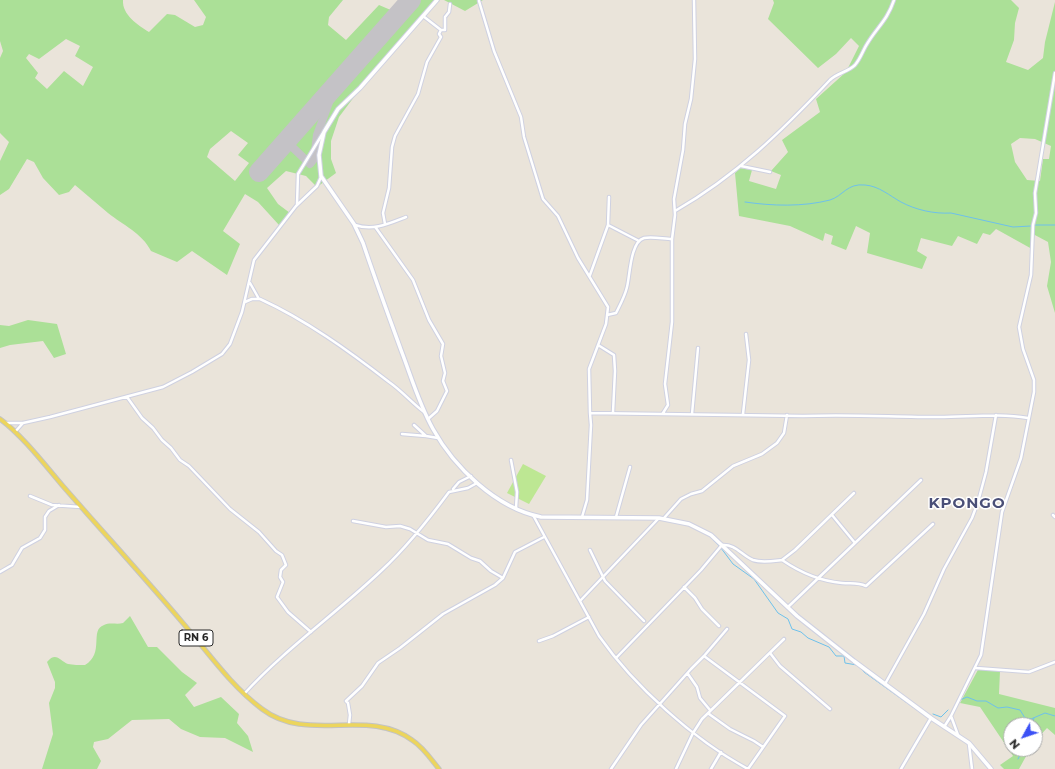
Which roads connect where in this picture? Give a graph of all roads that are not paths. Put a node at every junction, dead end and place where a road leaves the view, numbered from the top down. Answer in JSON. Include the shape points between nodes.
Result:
{"nodes":[{"id":1,"x":437,"y":0,"type":"edge"},
{"id":2,"x":694,"y":0,"type":"edge"},
{"id":3,"x":894,"y":0,"type":"edge"},
{"id":4,"x":479,"y":1,"type":"dead end"},
{"id":5,"x":450,"y":4,"type":"dead end"},
{"id":6,"x":423,"y":16,"type":"junction"},
{"id":7,"x":441,"y":30,"type":"junction"},
{"id":8,"x":1055,"y":73,"type":"edge"},
{"id":9,"x":324,"y":132,"type":"junction"},
{"id":10,"x":741,"y":166,"type":"junction"},
{"id":11,"x":770,"y":172,"type":"dead end"},
{"id":12,"x":321,"y":176,"type":"junction"},
{"id":13,"x":609,"y":197,"type":"dead end"},
{"id":14,"x":296,"y":206,"type":"junction"},
{"id":15,"x":675,"y":211,"type":"junction"},
{"id":16,"x":406,"y":217,"type":"dead end"},
{"id":17,"x":385,"y":224,"type":"junction"},
{"id":18,"x":354,"y":225,"type":"junction"},
{"id":19,"x":608,"y":225,"type":"junction"},
{"id":20,"x":376,"y":228,"type":"junction"},
{"id":21,"x":672,"y":239,"type":"junction"},
{"id":22,"x":640,"y":241,"type":"junction"},
{"id":23,"x":590,"y":275,"type":"junction"},
{"id":24,"x":249,"y":281,"type":"junction"},
{"id":25,"x":260,"y":299,"type":"junction"},
{"id":26,"x":245,"y":302,"type":"junction"},
{"id":27,"x":607,"y":315,"type":"junction"},
{"id":28,"x":746,"y":334,"type":"dead end"},
{"id":29,"x":598,"y":345,"type":"junction"},
{"id":30,"x":698,"y":348,"type":"dead end"},
{"id":31,"x":127,"y":397,"type":"junction"},
{"id":32,"x":425,"y":412,"type":"junction"},
{"id":33,"x":613,"y":412,"type":"junction"},
{"id":34,"x":590,"y":413,"type":"junction"},
{"id":35,"x":663,"y":413,"type":"junction"},
{"id":36,"x":692,"y":414,"type":"junction"},
{"id":37,"x":743,"y":414,"type":"junction"},
{"id":38,"x":786,"y":415,"type":"junction"},
{"id":39,"x":996,"y":416,"type":"junction"},
{"id":40,"x":1028,"y":418,"type":"junction"},
{"id":41,"x":0,"y":419,"type":"edge"},
{"id":42,"x":428,"y":419,"type":"junction"},
{"id":43,"x":6,"y":423,"type":"junction"},
{"id":44,"x":22,"y":423,"type":"junction"},
{"id":45,"x":414,"y":425,"type":"dead end"},
{"id":46,"x":15,"y":433,"type":"junction"},
{"id":47,"x":402,"y":434,"type":"dead end"},
{"id":48,"x":426,"y":436,"type":"junction"},
{"id":49,"x":438,"y":438,"type":"junction"},
{"id":50,"x":511,"y":460,"type":"dead end"},
{"id":51,"x":630,"y":467,"type":"dead end"},
{"id":52,"x":470,"y":476,"type":"junction"},
{"id":53,"x":921,"y":480,"type":"dead end"},
{"id":54,"x":477,"y":483,"type":"junction"},
{"id":55,"x":452,"y":490,"type":"junction"},
{"id":56,"x":854,"y":493,"type":"dead end"},
{"id":57,"x":30,"y":496,"type":"dead end"},
{"id":58,"x":59,"y":505,"type":"junction"},
{"id":59,"x":82,"y":507,"type":"junction"},
{"id":60,"x":516,"y":508,"type":"junction"},
{"id":61,"x":533,"y":515,"type":"junction"},
{"id":62,"x":832,"y":515,"type":"junction"},
{"id":63,"x":582,"y":517,"type":"junction"},
{"id":64,"x":616,"y":517,"type":"junction"},
{"id":65,"x":661,"y":518,"type":"junction"},
{"id":66,"x":353,"y":521,"type":"dead end"},
{"id":67,"x":933,"y":524,"type":"dead end"},
{"id":68,"x":417,"y":532,"type":"junction"},
{"id":69,"x":544,"y":537,"type":"junction"},
{"id":70,"x":855,"y":543,"type":"junction"},
{"id":71,"x":720,"y":546,"type":"junction"},
{"id":72,"x":590,"y":550,"type":"dead end"},
{"id":73,"x":782,"y":560,"type":"junction"},
{"id":74,"x":0,"y":572,"type":"edge"},
{"id":75,"x":603,"y":576,"type":"junction"},
{"id":76,"x":503,"y":578,"type":"junction"},
{"id":77,"x":816,"y":579,"type":"junction"},
{"id":78,"x":684,"y":587,"type":"junction"},
{"id":79,"x":580,"y":601,"type":"junction"},
{"id":80,"x":788,"y":607,"type":"junction"},
{"id":81,"x":589,"y":617,"type":"junction"},
{"id":82,"x":644,"y":621,"type":"dead end"},
{"id":83,"x":719,"y":626,"type":"dead end"},
{"id":84,"x":727,"y":629,"type":"dead end"},
{"id":85,"x":311,"y":632,"type":"junction"},
{"id":86,"x":784,"y":639,"type":"dead end"},
{"id":87,"x":539,"y":641,"type":"dead end"},
{"id":88,"x":770,"y":653,"type":"junction"},
{"id":89,"x":704,"y":656,"type":"junction"},
{"id":90,"x":616,"y":658,"type":"junction"},
{"id":91,"x":1055,"y":662,"type":"edge"},
{"id":92,"x":975,"y":668,"type":"junction"},
{"id":93,"x":688,"y":674,"type":"junction"},
{"id":94,"x":739,"y":683,"type":"junction"},
{"id":95,"x":885,"y":684,"type":"junction"},
{"id":96,"x":244,"y":694,"type":"junction"},
{"id":97,"x":660,"y":703,"type":"junction"},
{"id":98,"x":830,"y":709,"type":"dead end"},
{"id":99,"x":710,"y":710,"type":"junction"},
{"id":100,"x":951,"y":716,"type":"junction"},
{"id":101,"x":931,"y":718,"type":"junction"},
{"id":102,"x":349,"y":724,"type":"junction"},
{"id":103,"x":944,"y":727,"type":"junction"},
{"id":104,"x":692,"y":733,"type":"junction"},
{"id":105,"x":958,"y":735,"type":"junction"},
{"id":106,"x":969,"y":743,"type":"junction"},
{"id":107,"x":763,"y":747,"type":"junction"},
{"id":108,"x":721,"y":752,"type":"junction"},
{"id":109,"x":742,"y":768,"type":"edge"},
{"id":110,"x":439,"y":769,"type":"edge"},
{"id":111,"x":611,"y":769,"type":"edge"},
{"id":112,"x":676,"y":769,"type":"edge"},
{"id":113,"x":712,"y":769,"type":"edge"},
{"id":114,"x":748,"y":769,"type":"edge"},
{"id":115,"x":901,"y":769,"type":"edge"},
{"id":116,"x":972,"y":769,"type":"edge"},
{"id":117,"x":991,"y":769,"type":"edge"}],
"edges":[{"from":1,"to":6,"type":"main road"},
{"from":2,"to":15,"type":"street","via":[[695,59],[675,195]]},
{"from":3,"to":10,"type":"street","via":[[883,24],[855,64],[831,79],[784,129]]},
{"from":4,"to":23,"type":"street","via":[[494,51],[521,117],[524,137],[543,199],[558,216]]},
{"from":5,"to":7,"type":"street","via":[[445,17],[445,30]]},
{"from":6,"to":7,"type":"street"},
{"from":6,"to":9,"type":"main road","via":[[338,109]]},
{"from":7,"to":17,"type":"street","via":[[441,37],[426,62],[418,94],[393,144],[389,188],[383,213]]},
{"from":8,"to":40,"type":"street","via":[[1035,193],[1031,275],[1019,327],[1023,349],[1034,380]]},
{"from":9,"to":12,"type":"main road","via":[[319,155]]},
{"from":9,"to":14,"type":"street","via":[[298,174]]},
{"from":10,"to":11,"type":"street"},
{"from":10,"to":15,"type":"street","via":[[702,196]]},
{"from":12,"to":14,"type":"street","via":[[316,186]]},
{"from":12,"to":18,"type":"main road"},
{"from":13,"to":19,"type":"street"},
{"from":14,"to":24,"type":"street","via":[[258,253],[252,265]]},
{"from":15,"to":21,"type":"street"},
{"from":16,"to":17,"type":"street"},
{"from":17,"to":20,"type":"street"},
{"from":18,"to":20,"type":"street","via":[[366,229]]},
{"from":18,"to":32,"type":"main road"},
{"from":19,"to":22,"type":"street"},
{"from":19,"to":23,"type":"street"},
{"from":20,"to":42,"type":"street","via":[[414,280],[429,320],[443,344],[443,381],[447,391],[437,411]]},
{"from":21,"to":22,"type":"street","via":[[644,238]]},
{"from":21,"to":35,"type":"street","via":[[672,322],[665,384],[668,405]]},
{"from":22,"to":27,"type":"street","via":[[628,270],[624,298],[616,314]]},
{"from":23,"to":27,"type":"street","via":[[596,291],[606,304]]},
{"from":24,"to":25,"type":"street"},
{"from":24,"to":26,"type":"street"},
{"from":25,"to":26,"type":"street","via":[[252,298]]},
{"from":25,"to":32,"type":"street","via":[[299,319],[351,353]]},
{"from":26,"to":31,"type":"street","via":[[230,344],[222,354],[163,387]]},
{"from":27,"to":29,"type":"street"},
{"from":28,"to":37,"type":"street","via":[[749,360]]},
{"from":29,"to":33,"type":"street","via":[[614,355]]},
{"from":29,"to":34,"type":"street","via":[[589,370]]},
{"from":30,"to":36,"type":"street"},
{"from":31,"to":44,"type":"street"},
{"from":31,"to":85,"type":"street","via":[[142,418],[180,460],[193,469],[230,509],[259,532],[284,558],[286,565],[280,572],[283,582],[277,596],[288,612]]},
{"from":32,"to":42,"type":"main road"},
{"from":33,"to":34,"type":"street"},
{"from":33,"to":35,"type":"street"},
{"from":34,"to":63,"type":"street","via":[[592,425],[587,500]]},
{"from":35,"to":36,"type":"street"},
{"from":36,"to":37,"type":"street"},
{"from":37,"to":38,"type":"street"},
{"from":38,"to":39,"type":"street"},
{"from":38,"to":65,"type":"street","via":[[784,433],[777,444],[762,454],[733,466],[702,491],[681,499]]},
{"from":39,"to":40,"type":"street"},
{"from":39,"to":95,"type":"street","via":[[986,472],[974,513],[962,540],[944,569],[924,614]]},
{"from":40,"to":92,"type":"street","via":[[1021,458],[1002,512],[982,647]]},
{"from":41,"to":43,"type":"main road","number":"RN 6"},
{"from":42,"to":49,"type":"main road"},
{"from":43,"to":44,"type":"street"},
{"from":43,"to":46,"type":"main road","number":"RN 6"},
{"from":44,"to":46,"type":"street"},
{"from":45,"to":48,"type":"street"},
{"from":46,"to":59,"type":"main road","number":"RN 6"},
{"from":47,"to":48,"type":"street"},
{"from":48,"to":49,"type":"street"},
{"from":49,"to":52,"type":"main road"},
{"from":50,"to":60,"type":"street","via":[[517,492]]},
{"from":51,"to":64,"type":"street"},
{"from":52,"to":54,"type":"main road"},
{"from":52,"to":55,"type":"street","via":[[459,482]]},
{"from":53,"to":70,"type":"street"},
{"from":54,"to":55,"type":"street","via":[[468,488]]},
{"from":54,"to":60,"type":"main road","via":[[497,499]]},
{"from":55,"to":68,"type":"street"},
{"from":56,"to":62,"type":"street"},
{"from":57,"to":58,"type":"street","via":[[52,505]]},
{"from":58,"to":59,"type":"street"},
{"from":58,"to":74,"type":"street","via":[[45,517],[46,530],[40,538],[22,548],[12,565]]},
{"from":59,"to":96,"type":"main road","number":"RN 6"},
{"from":60,"to":61,"type":"main road"},
{"from":61,"to":63,"type":"main road"},
{"from":61,"to":69,"type":"street"},
{"from":62,"to":70,"type":"street"},
{"from":62,"to":73,"type":"street"},
{"from":63,"to":64,"type":"main road"},
{"from":64,"to":65,"type":"main road"},
{"from":65,"to":71,"type":"main road","via":[[701,529]]},
{"from":65,"to":75,"type":"street"},
{"from":66,"to":68,"type":"street","via":[[386,527],[400,526]]},
{"from":67,"to":77,"type":"street","via":[[866,586],[854,582]]},
{"from":68,"to":76,"type":"street","via":[[428,540],[448,544],[480,561]]},
{"from":68,"to":85,"type":"street","via":[[381,571]]},
{"from":69,"to":76,"type":"street","via":[[515,552]]},
{"from":69,"to":79,"type":"street"},
{"from":70,"to":77,"type":"street"},
{"from":71,"to":73,"type":"street","via":[[733,546],[752,559]]},
{"from":71,"to":78,"type":"street"},
{"from":71,"to":80,"type":"main road"},
{"from":72,"to":75,"type":"street"},
{"from":73,"to":77,"type":"street","via":[[799,572]]},
{"from":75,"to":79,"type":"street"},
{"from":75,"to":82,"type":"street"},
{"from":76,"to":102,"type":"street","via":[[474,598],[443,614],[378,663],[362,686],[346,701],[350,715]]},
{"from":77,"to":80,"type":"street"},
{"from":78,"to":83,"type":"street"},
{"from":78,"to":90,"type":"street"},
{"from":79,"to":81,"type":"street"},
{"from":80,"to":95,"type":"main road"},
{"from":81,"to":87,"type":"street"},
{"from":81,"to":90,"type":"street","via":[[599,636]]},
{"from":84,"to":89,"type":"street"},
{"from":85,"to":96,"type":"street","via":[[273,663]]},
{"from":86,"to":88,"type":"street"},
{"from":88,"to":94,"type":"street"},
{"from":88,"to":98,"type":"street","via":[[780,666]]},
{"from":89,"to":93,"type":"street"},
{"from":89,"to":94,"type":"street"},
{"from":90,"to":97,"type":"street"},
{"from":91,"to":92,"type":"street","via":[[1029,672]]},
{"from":92,"to":100,"type":"street"},
{"from":93,"to":97,"type":"street"},
{"from":93,"to":99,"type":"street","via":[[697,687],[700,698]]},
{"from":94,"to":99,"type":"street"},
{"from":94,"to":107,"type":"street","via":[[785,716]]},
{"from":95,"to":101,"type":"main road"},
{"from":96,"to":102,"type":"main road","number":"RN 6","via":[[270,714],[291,724]]},
{"from":97,"to":104,"type":"street"},
{"from":97,"to":111,"type":"street","via":[[637,730]]},
{"from":99,"to":104,"type":"street"},
{"from":99,"to":107,"type":"street","via":[[710,714],[730,729]]},
{"from":100,"to":103,"type":"street"},
{"from":100,"to":105,"type":"street"},
{"from":101,"to":103,"type":"main road"},
{"from":101,"to":115,"type":"street"},
{"from":102,"to":110,"type":"main road","number":"RN 6","via":[[378,727],[408,737],[420,746]]},
{"from":103,"to":105,"type":"main road"},
{"from":104,"to":108,"type":"street"},
{"from":104,"to":112,"type":"street"},
{"from":105,"to":106,"type":"main road"},
{"from":106,"to":116,"type":"street"},
{"from":106,"to":117,"type":"main road"},
{"from":107,"to":114,"type":"street"},
{"from":108,"to":109,"type":"street"},
{"from":108,"to":113,"type":"street"},
{"from":109,"to":114,"type":"street"}]}
